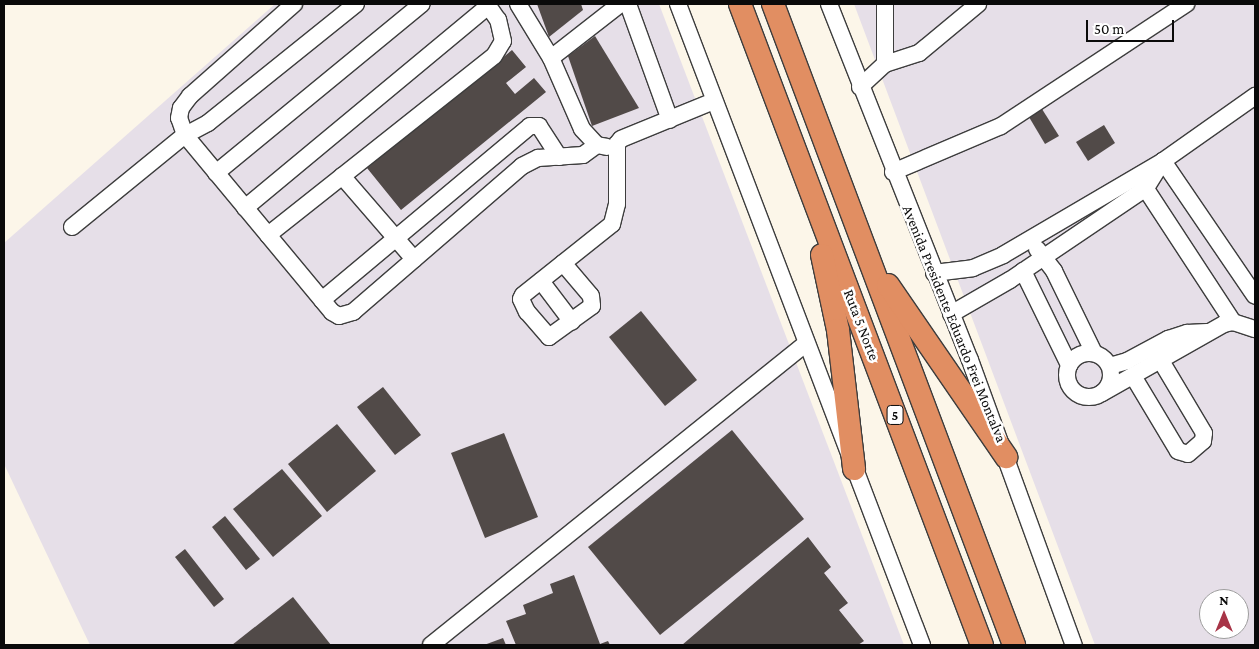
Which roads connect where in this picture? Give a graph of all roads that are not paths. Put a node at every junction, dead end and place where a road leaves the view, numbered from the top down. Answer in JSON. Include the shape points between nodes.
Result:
{"nodes":[{"id":1,"x":294,"y":4,"type":"edge"},
{"id":2,"x":356,"y":4,"type":"edge"},
{"id":3,"x":422,"y":4,"type":"edge"},
{"id":4,"x":518,"y":4,"type":"edge"},
{"id":5,"x":620,"y":4,"type":"edge"},
{"id":6,"x":628,"y":4,"type":"edge"},
{"id":7,"x":678,"y":4,"type":"edge"},
{"id":8,"x":740,"y":4,"type":"edge"},
{"id":9,"x":772,"y":4,"type":"edge"},
{"id":10,"x":829,"y":4,"type":"edge"},
{"id":11,"x":884,"y":4,"type":"edge"},
{"id":12,"x":978,"y":4,"type":"edge"},
{"id":13,"x":1186,"y":4,"type":"edge"},
{"id":14,"x":487,"y":5,"type":"edge"},
{"id":15,"x":551,"y":58,"type":"junction"},
{"id":16,"x":885,"y":64,"type":"junction"},
{"id":17,"x":860,"y":87,"type":"junction"},
{"id":18,"x":1255,"y":96,"type":"edge"},
{"id":19,"x":714,"y":102,"type":"junction"},
{"id":20,"x":670,"y":120,"type":"junction"},
{"id":21,"x":185,"y":135,"type":"junction"},
{"id":22,"x":617,"y":144,"type":"junction"},
{"id":23,"x":596,"y":145,"type":"junction"},
{"id":24,"x":559,"y":157,"type":"junction"},
{"id":25,"x":1163,"y":161,"type":"junction"},
{"id":26,"x":216,"y":172,"type":"junction"},
{"id":27,"x":893,"y":172,"type":"junction"},
{"id":28,"x":1136,"y":174,"type":"junction"},
{"id":29,"x":342,"y":176,"type":"junction"},
{"id":30,"x":808,"y":185,"type":"junction"},
{"id":31,"x":1146,"y":188,"type":"junction"},
{"id":32,"x":245,"y":208,"type":"junction"},
{"id":33,"x":72,"y":227,"type":"dead end"},
{"id":34,"x":268,"y":235,"type":"junction"},
{"id":35,"x":395,"y":238,"type":"junction"},
{"id":36,"x":1029,"y":239,"type":"junction"},
{"id":37,"x":863,"y":246,"type":"junction"},
{"id":38,"x":1044,"y":258,"type":"junction"},
{"id":39,"x":414,"y":259,"type":"junction"},
{"id":40,"x":563,"y":263,"type":"junction"},
{"id":41,"x":1023,"y":271,"type":"junction"},
{"id":42,"x":934,"y":273,"type":"junction"},
{"id":43,"x":541,"y":281,"type":"junction"},
{"id":44,"x":1255,"y":296,"type":"edge"},
{"id":45,"x":322,"y":300,"type":"junction"},
{"id":46,"x":951,"y":314,"type":"junction"},
{"id":47,"x":572,"y":322,"type":"junction"},
{"id":48,"x":1233,"y":322,"type":"junction"},
{"id":49,"x":1255,"y":329,"type":"edge"},
{"id":50,"x":1212,"y":331,"type":"junction"},
{"id":51,"x":806,"y":344,"type":"junction"},
{"id":52,"x":1094,"y":353,"type":"junction"},
{"id":53,"x":1160,"y":360,"type":"junction"},
{"id":54,"x":1068,"y":365,"type":"junction"},
{"id":55,"x":1110,"y":366,"type":"junction"},
{"id":56,"x":1134,"y":376,"type":"junction"},
{"id":57,"x":1102,"y":393,"type":"junction"},
{"id":58,"x":1006,"y":457,"type":"junction"},
{"id":59,"x":854,"y":469,"type":"junction"},
{"id":60,"x":431,"y":645,"type":"edge"},
{"id":61,"x":922,"y":645,"type":"edge"},
{"id":62,"x":982,"y":645,"type":"edge"},
{"id":63,"x":1014,"y":645,"type":"edge"},
{"id":64,"x":1074,"y":645,"type":"edge"}],
"edges":[{"from":1,"to":21,"type":"street","via":[[190,96],[181,108],[179,118]]},
{"from":2,"to":21,"type":"street","via":[[208,123]]},
{"from":3,"to":26,"type":"street"},
{"from":4,"to":15,"type":"street"},
{"from":5,"to":15,"type":"street"},
{"from":6,"to":20,"type":"street"},
{"from":7,"to":19,"type":"street"},
{"from":8,"to":30,"type":"highway","name":"Ruta 5 Norte","number":"5"},
{"from":9,"to":37,"type":"highway","name":"Ruta 5 Norte","number":"5"},
{"from":10,"to":17,"type":"street","name":"Avenida Presidente Eduardo Frei Montalva"},
{"from":11,"to":16,"type":"street"},
{"from":12,"to":16,"type":"street","via":[[919,53]]},
{"from":13,"to":27,"type":"street","via":[[1001,126]]},
{"from":14,"to":29,"type":"street","via":[[498,20],[503,41],[494,56]]},
{"from":14,"to":32,"type":"street"},
{"from":15,"to":23,"type":"street","via":[[582,129]]},
{"from":16,"to":17,"type":"street"},
{"from":17,"to":27,"type":"street","name":"Avenida Presidente Eduardo Frei Montalva"},
{"from":18,"to":25,"type":"street"},
{"from":19,"to":20,"type":"street"},
{"from":19,"to":51,"type":"street"},
{"from":20,"to":22,"type":"street","via":[[621,139]]},
{"from":21,"to":26,"type":"street"},
{"from":21,"to":33,"type":"street"},
{"from":22,"to":23,"type":"street"},
{"from":22,"to":40,"type":"street","via":[[617,204],[612,224]]},
{"from":23,"to":24,"type":"street","via":[[583,156]]},
{"from":24,"to":35,"type":"street","via":[[539,126],[530,126]]},
{"from":24,"to":39,"type":"street","via":[[538,158],[522,166]]},
{"from":25,"to":28,"type":"street"},
{"from":25,"to":31,"type":"street"},
{"from":25,"to":44,"type":"street"},
{"from":26,"to":32,"type":"street"},
{"from":27,"to":42,"type":"street","name":"Avenida Presidente Eduardo Frei Montalva"},
{"from":28,"to":31,"type":"street"},
{"from":28,"to":36,"type":"street"},
{"from":29,"to":34,"type":"street"},
{"from":29,"to":35,"type":"street"},
{"from":30,"to":59,"type":"highway","via":[[838,330]]},
{"from":30,"to":62,"type":"highway","name":"Ruta 5 Norte","number":"5"},
{"from":31,"to":38,"type":"street"},
{"from":31,"to":48,"type":"street"},
{"from":32,"to":34,"type":"street"},
{"from":34,"to":45,"type":"street"},
{"from":35,"to":39,"type":"street"},
{"from":35,"to":45,"type":"street"},
{"from":36,"to":38,"type":"street"},
{"from":36,"to":42,"type":"street","via":[[973,268]]},
{"from":37,"to":58,"type":"highway","via":[[923,340]]},
{"from":37,"to":63,"type":"highway","name":"Ruta 5 Norte","number":"5"},
{"from":38,"to":41,"type":"street"},
{"from":38,"to":52,"type":"street","via":[[1054,271]]},
{"from":39,"to":45,"type":"street","via":[[347,316],[332,312]]},
{"from":40,"to":43,"type":"street"},
{"from":40,"to":47,"type":"street","via":[[592,300],[592,306]]},
{"from":41,"to":46,"type":"street"},
{"from":41,"to":54,"type":"street"},
{"from":42,"to":46,"type":"street","name":"Avenida Presidente Eduardo Frei Montalva"},
{"from":43,"to":47,"type":"street"},
{"from":43,"to":47,"type":"street","via":[[521,299],[527,312],[549,337]]},
{"from":46,"to":58,"type":"street","name":"Avenida Presidente Eduardo Frei Montalva"},
{"from":48,"to":49,"type":"street"},
{"from":48,"to":50,"type":"street"},
{"from":50,"to":53,"type":"street"},
{"from":50,"to":55,"type":"street","via":[[1187,333],[1168,339],[1127,361]]},
{"from":51,"to":59,"type":"street"},
{"from":51,"to":60,"type":"street"},
{"from":52,"to":54,"type":"street","via":[[1080,355]]},
{"from":52,"to":55,"type":"street"},
{"from":53,"to":56,"type":"street"},
{"from":53,"to":56,"type":"street","via":[[1204,433],[1203,441],[1188,454],[1178,452]]},
{"from":54,"to":57,"type":"street","via":[[1068,384],[1074,393],[1083,397]]},
{"from":55,"to":57,"type":"street","via":[[1112,376]]},
{"from":56,"to":57,"type":"street"},
{"from":58,"to":64,"type":"street","name":"Avenida Presidente Eduardo Frei Montalva"},
{"from":59,"to":61,"type":"street"}]}
